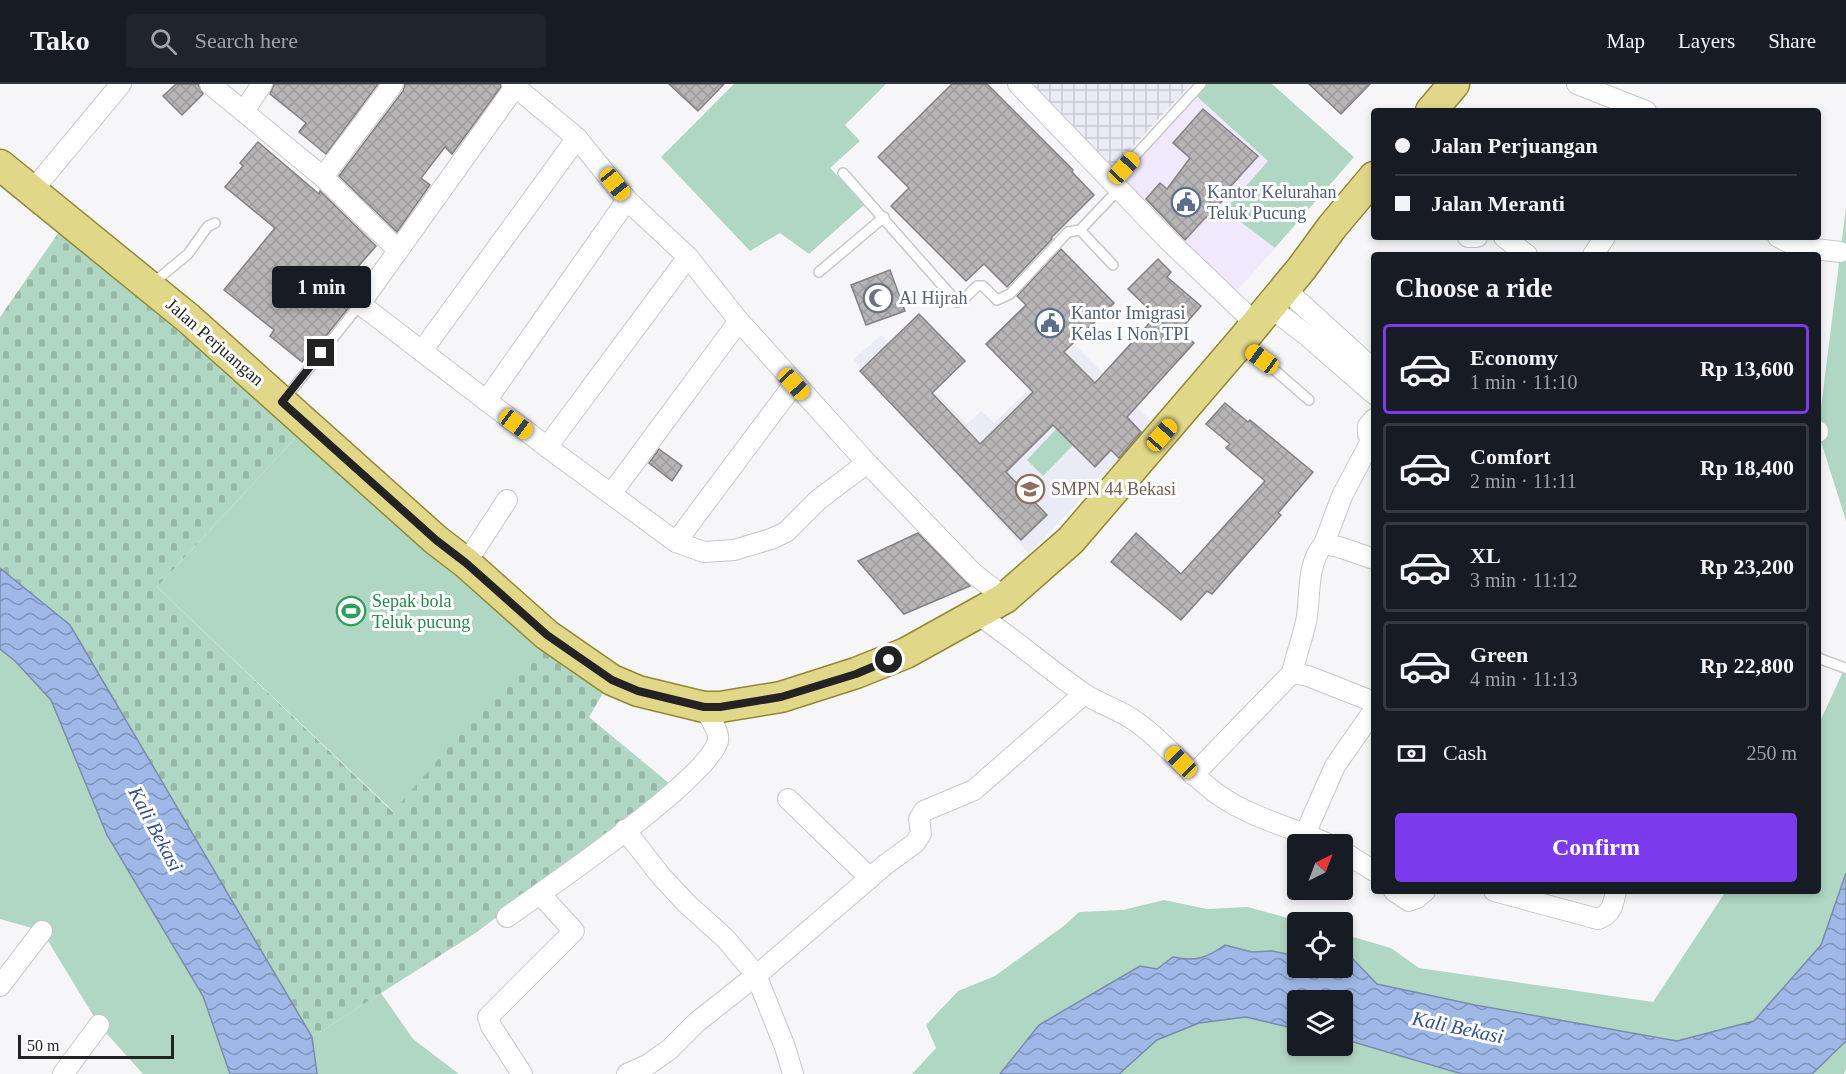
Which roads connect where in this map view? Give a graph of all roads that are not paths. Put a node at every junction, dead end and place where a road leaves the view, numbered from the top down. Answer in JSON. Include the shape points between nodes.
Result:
{"nodes":[{"id":1,"x":121,"y":84,"type":"edge"},
{"id":2,"x":210,"y":84,"type":"edge"},
{"id":3,"x":262,"y":84,"type":"edge"},
{"id":4,"x":393,"y":84,"type":"edge"},
{"id":5,"x":1018,"y":84,"type":"edge"},
{"id":6,"x":1201,"y":84,"type":"edge"},
{"id":7,"x":1577,"y":84,"type":"edge"},
{"id":8,"x":513,"y":86,"type":"edge"},
{"id":9,"x":1638,"y":108,"type":"edge"},
{"id":10,"x":244,"y":111,"type":"junction"},
{"id":11,"x":577,"y":138,"type":"junction"},
{"id":12,"x":0,"y":165,"type":"edge"},
{"id":13,"x":843,"y":173,"type":"dead end"},
{"id":14,"x":322,"y":177,"type":"junction"},
{"id":15,"x":1371,"y":180,"type":"edge"},
{"id":16,"x":1115,"y":185,"type":"junction"},
{"id":17,"x":32,"y":191,"type":"junction"},
{"id":18,"x":627,"y":200,"type":"junction"},
{"id":19,"x":884,"y":217,"type":"junction"},
{"id":20,"x":215,"y":223,"type":"dead end"},
{"id":21,"x":1080,"y":230,"type":"junction"},
{"id":22,"x":1508,"y":240,"type":"edge"},
{"id":23,"x":1784,"y":240,"type":"edge"},
{"id":24,"x":398,"y":250,"type":"junction"},
{"id":25,"x":1523,"y":252,"type":"edge"},
{"id":26,"x":1840,"y":252,"type":"dead end"},
{"id":27,"x":688,"y":257,"type":"junction"},
{"id":28,"x":1113,"y":265,"type":"dead end"},
{"id":29,"x":819,"y":272,"type":"dead end"},
{"id":30,"x":150,"y":286,"type":"junction"},
{"id":31,"x":360,"y":304,"type":"junction"},
{"id":32,"x":1263,"y":316,"type":"junction"},
{"id":33,"x":739,"y":321,"type":"junction"},
{"id":34,"x":422,"y":351,"type":"junction"},
{"id":35,"x":1371,"y":369,"type":"edge"},
{"id":36,"x":794,"y":384,"type":"junction"},
{"id":37,"x":1371,"y":390,"type":"edge"},
{"id":38,"x":1308,"y":400,"type":"dead end"},
{"id":39,"x":486,"y":401,"type":"junction"},
{"id":40,"x":282,"y":402,"type":"junction"},
{"id":41,"x":1371,"y":422,"type":"edge"},
{"id":42,"x":1371,"y":438,"type":"edge"},
{"id":43,"x":1371,"y":444,"type":"edge"},
{"id":44,"x":547,"y":447,"type":"junction"},
{"id":45,"x":867,"y":463,"type":"junction"},
{"id":46,"x":611,"y":494,"type":"junction"},
{"id":47,"x":507,"y":500,"type":"dead end"},
{"id":48,"x":676,"y":542,"type":"junction"},
{"id":49,"x":1324,"y":544,"type":"junction"},
{"id":50,"x":1371,"y":558,"type":"edge"},
{"id":51,"x":466,"y":563,"type":"junction"},
{"id":52,"x":1005,"y":598,"type":"junction"},
{"id":53,"x":977,"y":614,"type":"junction"},
{"id":54,"x":1821,"y":659,"type":"edge"},
{"id":55,"x":1845,"y":668,"type":"edge"},
{"id":56,"x":1292,"y":673,"type":"junction"},
{"id":57,"x":1084,"y":694,"type":"junction"},
{"id":58,"x":1371,"y":701,"type":"edge"},
{"id":59,"x":704,"y":707,"type":"junction"},
{"id":60,"x":1371,"y":714,"type":"edge"},
{"id":61,"x":1193,"y":775,"type":"junction"},
{"id":62,"x":788,"y":799,"type":"dead end"},
{"id":63,"x":625,"y":830,"type":"junction"},
{"id":64,"x":1305,"y":834,"type":"joint"},
{"id":65,"x":1353,"y":858,"type":"edge"},
{"id":66,"x":1371,"y":870,"type":"edge"},
{"id":67,"x":870,"y":878,"type":"junction"},
{"id":68,"x":540,"y":894,"type":"junction"},
{"id":69,"x":1398,"y":894,"type":"edge"},
{"id":70,"x":1422,"y":894,"type":"edge"},
{"id":71,"x":1505,"y":894,"type":"edge"},
{"id":72,"x":1615,"y":894,"type":"edge"},
{"id":73,"x":507,"y":917,"type":"dead end"},
{"id":74,"x":42,"y":931,"type":"dead end"},
{"id":75,"x":756,"y":975,"type":"junction"},
{"id":76,"x":0,"y":986,"type":"edge"},
{"id":77,"x":99,"y":1025,"type":"dead end"},
{"id":78,"x":63,"y":1074,"type":"edge"},
{"id":79,"x":522,"y":1074,"type":"edge"},
{"id":80,"x":627,"y":1074,"type":"edge"},
{"id":81,"x":793,"y":1074,"type":"edge"}],
"edges":[{"from":1,"to":17,"type":"street"},
{"from":2,"to":10,"type":"street"},
{"from":3,"to":10,"type":"street"},
{"from":4,"to":14,"type":"street"},
{"from":5,"to":16,"type":"street"},
{"from":6,"to":16,"type":"lane"},
{"from":7,"to":9,"type":"street"},
{"from":8,"to":11,"type":"street"},
{"from":8,"to":24,"type":"street"},
{"from":10,"to":14,"type":"street"},
{"from":11,"to":18,"type":"street"},
{"from":11,"to":34,"type":"street"},
{"from":12,"to":17,"type":"main road","name":"Jalan Perjuangan"},
{"from":13,"to":19,"type":"lane"},
{"from":14,"to":24,"type":"street"},
{"from":15,"to":32,"type":"main road","name":"Jalan Perjuangan"},
{"from":16,"to":21,"type":"lane"},
{"from":16,"to":32,"type":"street","via":[[1168,240]]},
{"from":17,"to":30,"type":"main road","name":"Jalan Perjuangan"},
{"from":18,"to":27,"type":"street"},
{"from":18,"to":39,"type":"street"},
{"from":19,"to":21,"type":"lane","via":[[957,302],[977,286],[983,286],[997,300],[1010,294],[1068,232]]},
{"from":19,"to":29,"type":"lane"},
{"from":20,"to":30,"type":"lane","via":[[208,226],[189,254]]},
{"from":21,"to":28,"type":"lane"},
{"from":22,"to":25,"type":"street"},
{"from":23,"to":26,"type":"street","via":[[1798,247]]},
{"from":24,"to":31,"type":"street"},
{"from":27,"to":33,"type":"street"},
{"from":27,"to":44,"type":"street"},
{"from":30,"to":40,"type":"main road","name":"Jalan Perjuangan"},
{"from":31,"to":34,"type":"street"},
{"from":31,"to":40,"type":"lane"},
{"from":32,"to":35,"type":"street"},
{"from":32,"to":37,"type":"street","via":[[1305,334]]},
{"from":32,"to":38,"type":"lane","via":[[1262,359]]},
{"from":32,"to":52,"type":"main road","name":"Jalan Perjuangan","via":[[1071,540]]},
{"from":33,"to":36,"type":"street"},
{"from":33,"to":46,"type":"street"},
{"from":34,"to":39,"type":"street"},
{"from":36,"to":45,"type":"street"},
{"from":36,"to":48,"type":"street"},
{"from":39,"to":44,"type":"street"},
{"from":40,"to":51,"type":"main road","name":"Jalan Perjuangan"},
{"from":41,"to":42,"type":"street"},
{"from":43,"to":49,"type":"street","via":[[1342,496]]},
{"from":44,"to":46,"type":"street"},
{"from":45,"to":48,"type":"street","via":[[818,500],[786,532],[771,539],[734,550],[704,552]]},
{"from":45,"to":52,"type":"street","via":[[973,573]]},
{"from":46,"to":48,"type":"street"},
{"from":47,"to":51,"type":"street"},
{"from":49,"to":50,"type":"street"},
{"from":49,"to":56,"type":"street","via":[[1312,565],[1306,620]]},
{"from":51,"to":59,"type":"main road","name":"Jalan Perjuangan","via":[[547,635],[612,680],[638,691]]},
{"from":52,"to":53,"type":"main road","name":"Jalan Perjuangan"},
{"from":53,"to":57,"type":"street"},
{"from":53,"to":59,"type":"main road","name":"Jalan Perjuangan","via":[[856,674],[781,697]]},
{"from":54,"to":55,"type":"lane"},
{"from":56,"to":58,"type":"street"},
{"from":56,"to":61,"type":"street"},
{"from":57,"to":61,"type":"street","via":[[1135,720]]},
{"from":57,"to":67,"type":"street","via":[[974,790],[924,811],[919,819],[919,839]]},
{"from":59,"to":63,"type":"street","via":[[718,735],[717,742],[704,762],[676,789]]},
{"from":60,"to":64,"type":"street","via":[[1335,766]]},
{"from":61,"to":64,"type":"street","via":[[1251,815]]},
{"from":62,"to":67,"type":"street"},
{"from":63,"to":68,"type":"street"},
{"from":63,"to":75,"type":"street","via":[[686,903],[726,939]]},
{"from":65,"to":66,"type":"street"},
{"from":67,"to":75,"type":"street"},
{"from":68,"to":73,"type":"street"},
{"from":68,"to":79,"type":"street","via":[[574,931],[488,1017]]},
{"from":69,"to":70,"type":"street","via":[[1408,901]]},
{"from":71,"to":72,"type":"street","via":[[1598,919],[1611,911]]},
{"from":74,"to":76,"type":"street"},
{"from":75,"to":80,"type":"street","via":[[649,1065]]},
{"from":75,"to":81,"type":"street"},
{"from":77,"to":78,"type":"street"}]}
